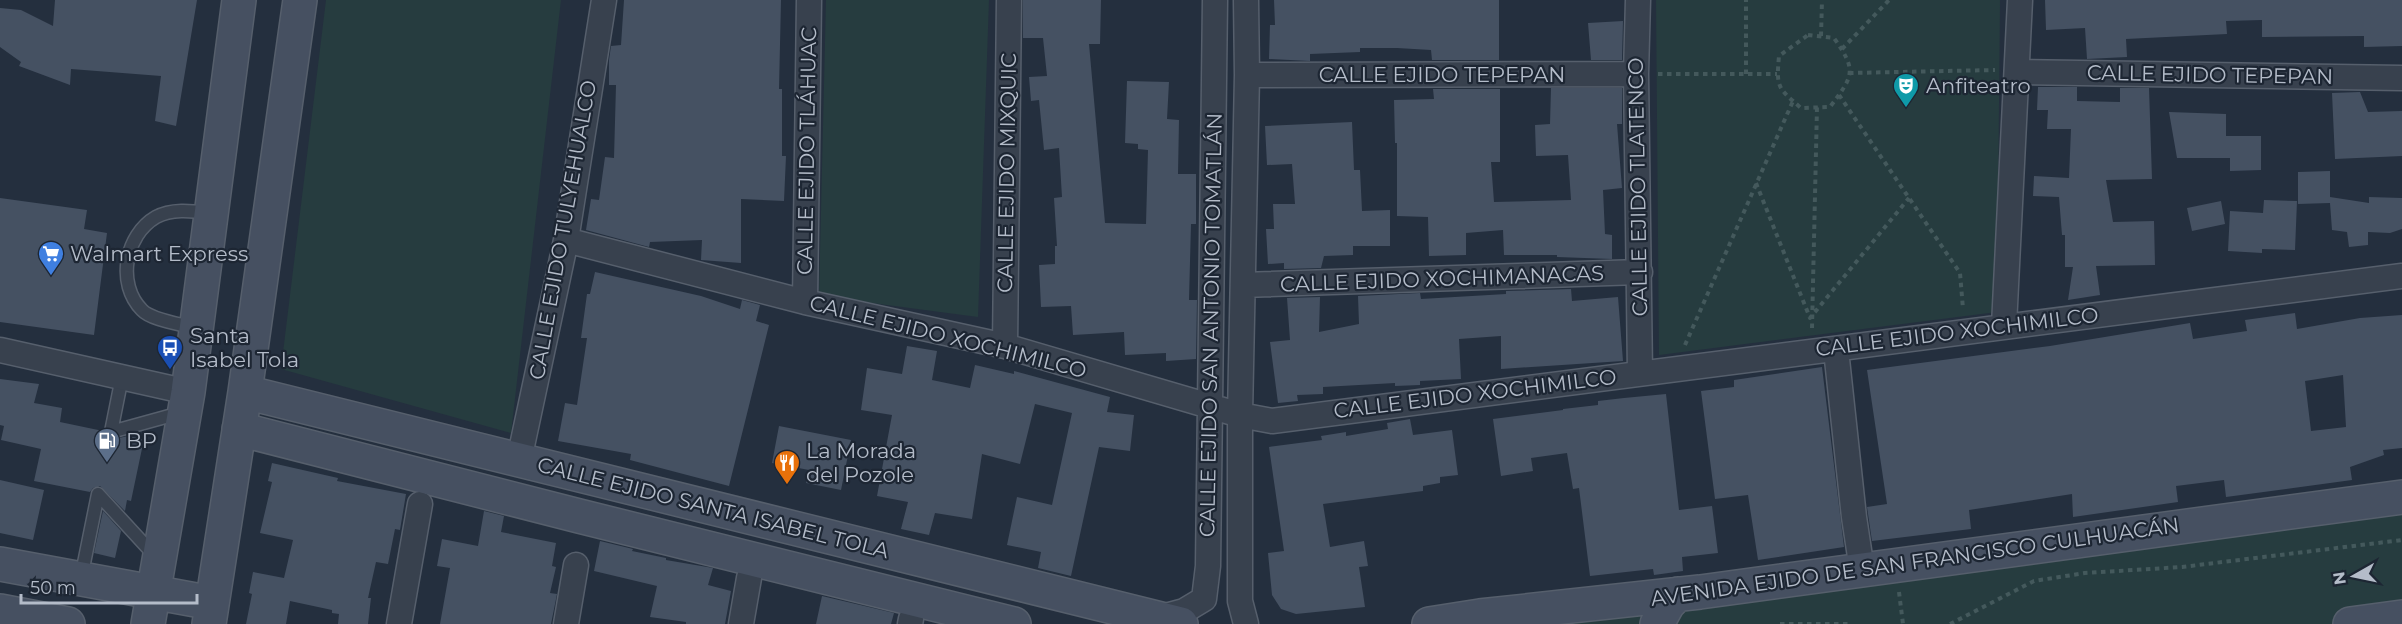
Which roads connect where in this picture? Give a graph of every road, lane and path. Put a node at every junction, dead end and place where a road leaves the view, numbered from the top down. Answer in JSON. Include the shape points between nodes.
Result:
{"nodes":[{"id":1,"x":239,"y":0,"type":"edge"},
{"id":2,"x":300,"y":0,"type":"edge"},
{"id":3,"x":604,"y":0,"type":"edge"},
{"id":4,"x":808,"y":0,"type":"edge"},
{"id":5,"x":1009,"y":0,"type":"edge"},
{"id":6,"x":1215,"y":0,"type":"edge"},
{"id":7,"x":1246,"y":0,"type":"edge"},
{"id":8,"x":1638,"y":0,"type":"edge"},
{"id":9,"x":1746,"y":0,"type":"edge"},
{"id":10,"x":1822,"y":0,"type":"edge"},
{"id":11,"x":1889,"y":0,"type":"edge"},
{"id":12,"x":2020,"y":0,"type":"edge"},
{"id":13,"x":1821,"y":36,"type":"junction"},
{"id":14,"x":1842,"y":49,"type":"junction"},
{"id":15,"x":2017,"y":72,"type":"junction"},
{"id":16,"x":1849,"y":73,"type":"junction"},
{"id":17,"x":1636,"y":74,"type":"junction"},
{"id":18,"x":1746,"y":74,"type":"junction"},
{"id":19,"x":1778,"y":74,"type":"junction"},
{"id":20,"x":1247,"y":75,"type":"junction"},
{"id":21,"x":2402,"y":78,"type":"edge"},
{"id":22,"x":1839,"y":95,"type":"junction"},
{"id":23,"x":1793,"y":101,"type":"junction"},
{"id":24,"x":1816,"y":107,"type":"junction"},
{"id":25,"x":1756,"y":183,"type":"junction"},
{"id":26,"x":1909,"y":198,"type":"junction"},
{"id":27,"x":212,"y":213,"type":"junction"},
{"id":28,"x":566,"y":240,"type":"junction"},
{"id":29,"x":1640,"y":272,"type":"junction"},
{"id":30,"x":2402,"y":276,"type":"edge"},
{"id":31,"x":1244,"y":285,"type":"junction"},
{"id":32,"x":805,"y":302,"type":"junction"},
{"id":33,"x":1810,"y":318,"type":"junction"},
{"id":34,"x":2004,"y":326,"type":"junction"},
{"id":35,"x":196,"y":328,"type":"junction"},
{"id":36,"x":1965,"y":330,"type":"junction"},
{"id":37,"x":1005,"y":346,"type":"junction"},
{"id":38,"x":0,"y":350,"type":"edge"},
{"id":39,"x":1825,"y":350,"type":"junction"},
{"id":40,"x":1677,"y":369,"type":"junction"},
{"id":41,"x":1640,"y":373,"type":"junction"},
{"id":42,"x":122,"y":377,"type":"junction"},
{"id":43,"x":245,"y":392,"type":"junction"},
{"id":44,"x":186,"y":402,"type":"junction"},
{"id":45,"x":1211,"y":407,"type":"junction"},
{"id":46,"x":1240,"y":415,"type":"junction"},
{"id":47,"x":239,"y":429,"type":"junction"},
{"id":48,"x":519,"y":460,"type":"junction"},
{"id":49,"x":2402,"y":497,"type":"edge"},
{"id":50,"x":420,"y":504,"type":"dead end"},
{"id":51,"x":2402,"y":540,"type":"edge"},
{"id":52,"x":159,"y":560,"type":"junction"},
{"id":53,"x":4,"y":565,"type":"edge"},
{"id":54,"x":576,"y":565,"type":"dead end"},
{"id":55,"x":1862,"y":570,"type":"junction"},
{"id":56,"x":749,"y":578,"type":"dead end"},
{"id":57,"x":80,"y":579,"type":"junction"},
{"id":58,"x":153,"y":592,"type":"junction"},
{"id":59,"x":1678,"y":594,"type":"junction"},
{"id":60,"x":0,"y":605,"type":"edge"},
{"id":61,"x":0,"y":611,"type":"edge"},
{"id":62,"x":210,"y":613,"type":"edge"},
{"id":63,"x":2402,"y":617,"type":"edge"},
{"id":64,"x":1495,"y":620,"type":"edge"},
{"id":65,"x":1169,"y":621,"type":"edge"},
{"id":66,"x":68,"y":624,"type":"edge"},
{"id":67,"x":148,"y":624,"type":"edge"},
{"id":68,"x":399,"y":624,"type":"edge"},
{"id":69,"x":566,"y":624,"type":"edge"},
{"id":70,"x":741,"y":624,"type":"edge"},
{"id":71,"x":1014,"y":624,"type":"edge"},
{"id":72,"x":1246,"y":624,"type":"edge"},
{"id":73,"x":1429,"y":624,"type":"edge"},
{"id":74,"x":1657,"y":624,"type":"edge"},
{"id":75,"x":1780,"y":624,"type":"edge"},
{"id":76,"x":1851,"y":624,"type":"edge"},
{"id":77,"x":1950,"y":624,"type":"edge"},
{"id":78,"x":2350,"y":624,"type":"edge"}],
"edges":[{"from":1,"to":27,"type":"street"},
{"from":2,"to":43,"type":"street"},
{"from":3,"to":28,"type":"street","name":"CALLE EJIDO TULYEHUALCO"},
{"from":4,"to":32,"type":"street","name":"CALLE EJIDO TLÁHUAC"},
{"from":5,"to":37,"type":"street","name":"CALLE EJIDO MIXQUIC"},
{"from":6,"to":45,"type":"street","name":"CALLE EJIDO SAN ANTONIO TOMATLÁN"},
{"from":7,"to":20,"type":"street","name":"CALLE EJIDO SAN ANTONIO TOMATLÁN"},
{"from":8,"to":17,"type":"street","name":"CALLE EJIDO TLATENCO"},
{"from":9,"to":18,"type":"path"},
{"from":10,"to":13,"type":"path"},
{"from":11,"to":14,"type":"path"},
{"from":12,"to":15,"type":"street"},
{"from":13,"to":14,"type":"path","via":[[1834,38]]},
{"from":13,"to":19,"type":"path","via":[[1808,35],[1779,56]]},
{"from":14,"to":16,"type":"path","via":[[1850,60]]},
{"from":15,"to":16,"type":"path"},
{"from":15,"to":21,"type":"street","name":"CALLE EJIDO TEPEPAN"},
{"from":15,"to":34,"type":"street"},
{"from":16,"to":22,"type":"path"},
{"from":17,"to":18,"type":"path"},
{"from":17,"to":20,"type":"street","name":"CALLE EJIDO TEPEPAN"},
{"from":17,"to":29,"type":"street","name":"CALLE EJIDO TLATENCO"},
{"from":18,"to":19,"type":"path"},
{"from":19,"to":23,"type":"path","via":[[1781,91]]},
{"from":20,"to":31,"type":"street","name":"CALLE EJIDO SAN ANTONIO TOMATLÁN"},
{"from":22,"to":24,"type":"path","via":[[1830,106]]},
{"from":22,"to":26,"type":"path"},
{"from":23,"to":24,"type":"path","via":[[1801,108]]},
{"from":23,"to":25,"type":"path"},
{"from":24,"to":33,"type":"path"},
{"from":25,"to":33,"type":"path"},
{"from":25,"to":40,"type":"path"},
{"from":26,"to":33,"type":"path"},
{"from":26,"to":36,"type":"path","via":[[1960,273]]},
{"from":27,"to":35,"type":"street"},
{"from":27,"to":35,"type":"lane","via":[[175,211],[157,216],[133,239],[126,264],[130,290],[142,310],[152,317]]},
{"from":28,"to":32,"type":"street","name":"CALLE EJIDO XOCHIMILCO"},
{"from":28,"to":48,"type":"street","name":"CALLE EJIDO TULYEHUALCO"},
{"from":29,"to":31,"type":"street","name":"CALLE EJIDO XOCHIMANACAS"},
{"from":29,"to":41,"type":"street","name":"CALLE EJIDO TLATENCO"},
{"from":30,"to":34,"type":"street","name":"CALLE EJIDO XOCHIMILCO"},
{"from":31,"to":46,"type":"street","name":"CALLE EJIDO SAN ANTONIO TOMATLÁN"},
{"from":32,"to":37,"type":"street","name":"CALLE EJIDO XOCHIMILCO"},
{"from":33,"to":39,"type":"path"},
{"from":34,"to":36,"type":"street","name":"CALLE EJIDO XOCHIMILCO"},
{"from":35,"to":44,"type":"street"},
{"from":36,"to":39,"type":"street","name":"CALLE EJIDO XOCHIMILCO"},
{"from":37,"to":45,"type":"street","name":"CALLE EJIDO XOCHIMILCO"},
{"from":38,"to":42,"type":"street"},
{"from":39,"to":40,"type":"street","name":"CALLE EJIDO XOCHIMILCO"},
{"from":39,"to":55,"type":"street"},
{"from":40,"to":41,"type":"street","name":"CALLE EJIDO XOCHIMILCO"},
{"from":41,"to":46,"type":"street","name":"CALLE EJIDO XOCHIMILCO","via":[[1272,420]]},
{"from":42,"to":44,"type":"street"},
{"from":42,"to":44,"type":"lane","via":[[111,432]]},
{"from":43,"to":47,"type":"street"},
{"from":43,"to":48,"type":"street","name":"CALLE EJIDO SANTA ISABEL TOLA"},
{"from":44,"to":52,"type":"street"},
{"from":45,"to":46,"type":"street","name":"CALLE EJIDO XOCHIMILCO"},
{"from":45,"to":65,"type":"street","name":"CALLE EJIDO SAN ANTONIO TOMATLÁN","via":[[1204,599]]},
{"from":46,"to":72,"type":"street","name":"CALLE EJIDO SAN ANTONIO TOMATLÁN","via":[[1240,601]]},
{"from":47,"to":62,"type":"street"},
{"from":47,"to":71,"type":"street","name":"CALLE EJIDO SANTA ISABEL TOLA"},
{"from":48,"to":65,"type":"street","name":"CALLE EJIDO SANTA ISABEL TOLA"},
{"from":49,"to":55,"type":"street","name":"AVENIDA EJIDO DE SAN FRANCISCO CULHUACÁN"},
{"from":50,"to":68,"type":"street"},
{"from":51,"to":77,"type":"path","via":[[2182,567],[2057,576],[2034,581]]},
{"from":52,"to":57,"type":"lane","via":[[98,494]]},
{"from":52,"to":58,"type":"street"},
{"from":53,"to":57,"type":"street"},
{"from":53,"to":60,"type":"street"},
{"from":54,"to":69,"type":"street"},
{"from":55,"to":59,"type":"street","name":"AVENIDA EJIDO DE SAN FRANCISCO CULHUACÁN"},
{"from":56,"to":70,"type":"street"},
{"from":57,"to":58,"type":"street"},
{"from":58,"to":62,"type":"street"},
{"from":58,"to":67,"type":"street"},
{"from":59,"to":64,"type":"street","name":"AVENIDA EJIDO DE SAN FRANCISCO CULHUACÁN"},
{"from":59,"to":74,"type":"street"},
{"from":61,"to":66,"type":"street"},
{"from":63,"to":78,"type":"street"},
{"from":64,"to":73,"type":"street","name":"AVENIDA EJIDO DE SAN FRANCISCO CULHUACÁN"},
{"from":75,"to":76,"type":"path"}]}
